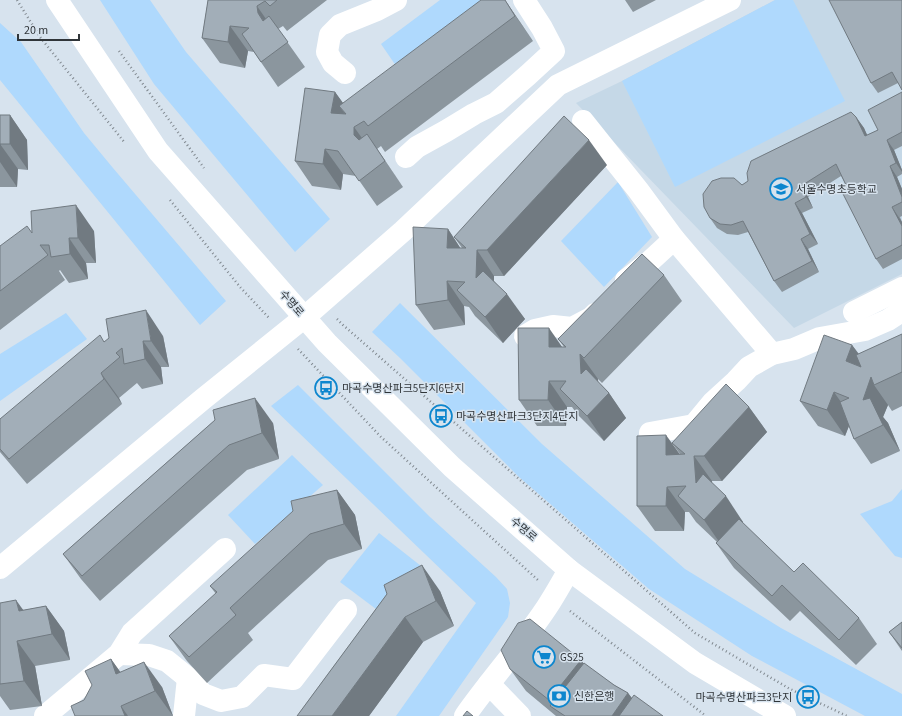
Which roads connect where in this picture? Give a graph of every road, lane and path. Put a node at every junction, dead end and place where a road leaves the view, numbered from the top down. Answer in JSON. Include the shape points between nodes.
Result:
{"nodes":[{"id":1,"x":56,"y":0,"type":"edge"},
{"id":2,"x":396,"y":0,"type":"edge"},
{"id":3,"x":524,"y":0,"type":"edge"},
{"id":4,"x":730,"y":0,"type":"edge"},
{"id":5,"x":119,"y":51,"type":"dead end"},
{"id":6,"x":345,"y":73,"type":"dead end"},
{"id":7,"x":583,"y":120,"type":"dead end"},
{"id":8,"x":406,"y":158,"type":"dead end"},
{"id":9,"x":206,"y":171,"type":"dead end"},
{"id":10,"x":674,"y":239,"type":"junction"},
{"id":11,"x":902,"y":288,"type":"edge"},
{"id":12,"x":902,"y":311,"type":"edge"},
{"id":13,"x":854,"y":312,"type":"dead end"},
{"id":14,"x":332,"y":314,"type":"dead end"},
{"id":15,"x":525,"y":336,"type":"edge"},
{"id":16,"x":772,"y":354,"type":"junction"},
{"id":17,"x":650,"y":433,"type":"dead end"},
{"id":18,"x":225,"y":549,"type":"dead end"},
{"id":19,"x":0,"y":568,"type":"edge"},
{"id":20,"x":570,"y":570,"type":"junction"},
{"id":21,"x":346,"y":610,"type":"dead end"},
{"id":22,"x":119,"y":654,"type":"junction"},
{"id":23,"x":188,"y":678,"type":"junction"},
{"id":24,"x":489,"y":684,"type":"junction"},
{"id":25,"x":55,"y":713,"type":"edge"},
{"id":26,"x":184,"y":716,"type":"edge"},
{"id":27,"x":465,"y":716,"type":"edge"},
{"id":28,"x":520,"y":716,"type":"edge"},
{"id":29,"x":785,"y":716,"type":"edge"},
{"id":30,"x":846,"y":716,"type":"edge"}],
"edges":[{"from":1,"to":20,"type":"street","name":"수명로","via":[[158,151],[327,343],[452,466]]},
{"from":2,"to":6,"type":"street","via":[[340,25],[330,35],[328,52],[333,63]]},
{"from":3,"to":8,"type":"street","via":[[554,51],[496,103],[417,147]]},
{"from":4,"to":19,"type":"street","via":[[558,85],[403,231],[306,316]]},
{"from":5,"to":9,"type":"path"},
{"from":7,"to":10,"type":"street"},
{"from":10,"to":15,"type":"street","via":[[610,295],[592,318],[572,328],[553,326],[535,330]]},
{"from":10,"to":16,"type":"street"},
{"from":11,"to":13,"type":"street"},
{"from":12,"to":16,"type":"street","via":[[865,330],[820,338],[794,349]]},
{"from":14,"to":30,"type":"path","via":[[695,633],[790,689]]},
{"from":16,"to":17,"type":"street","via":[[750,367],[713,402],[694,425]]},
{"from":18,"to":22,"type":"street","via":[[132,633]]},
{"from":20,"to":24,"type":"street","via":[[548,606]]},
{"from":20,"to":29,"type":"street","name":"수명로","via":[[695,663]]},
{"from":21,"to":23,"type":"street","via":[[293,679],[264,675],[242,697],[222,701],[203,694]]},
{"from":22,"to":23,"type":"street","via":[[148,655],[167,661]]},
{"from":22,"to":25,"type":"street"},
{"from":23,"to":26,"type":"street"},
{"from":24,"to":27,"type":"street"},
{"from":24,"to":28,"type":"street"}]}
